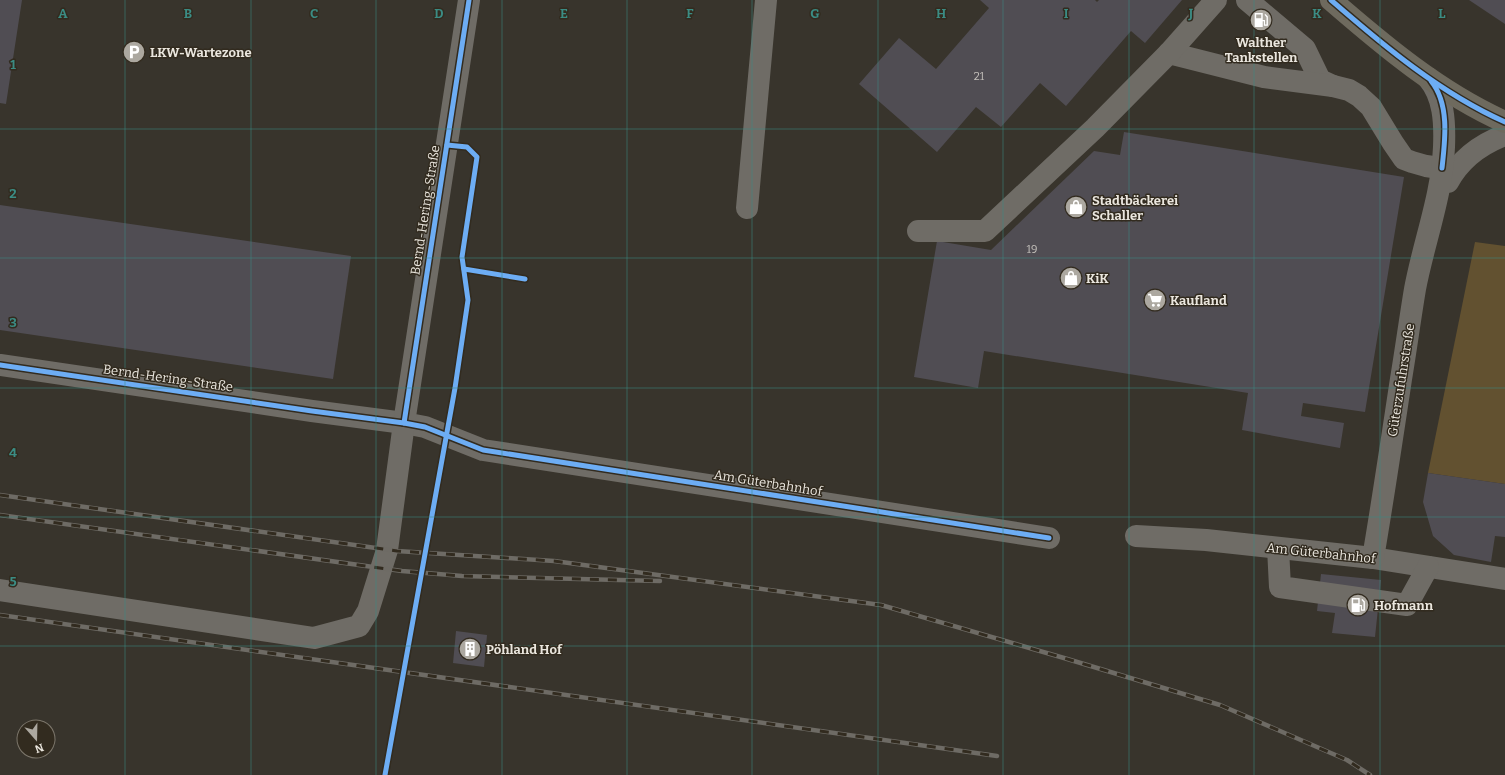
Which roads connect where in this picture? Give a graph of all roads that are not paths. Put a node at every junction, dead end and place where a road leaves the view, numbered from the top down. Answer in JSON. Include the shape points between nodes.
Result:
{"nodes":[{"id":1,"x":470,"y":0,"type":"edge"},
{"id":2,"x":766,"y":0,"type":"edge"},
{"id":3,"x":1216,"y":0,"type":"edge"},
{"id":4,"x":1228,"y":0,"type":"edge"},
{"id":5,"x":1248,"y":0,"type":"edge"},
{"id":6,"x":1331,"y":0,"type":"edge"},
{"id":7,"x":1169,"y":53,"type":"junction"},
{"id":8,"x":1428,"y":78,"type":"junction"},
{"id":9,"x":1326,"y":83,"type":"junction"},
{"id":10,"x":1505,"y":122,"type":"edge"},
{"id":11,"x":1505,"y":135,"type":"edge"},
{"id":12,"x":1448,"y":169,"type":"junction"},
{"id":13,"x":747,"y":208,"type":"dead end"},
{"id":14,"x":918,"y":231,"type":"dead end"},
{"id":15,"x":0,"y":365,"type":"edge"},
{"id":16,"x":404,"y":423,"type":"junction"},
{"id":17,"x":483,"y":450,"type":"joint"},
{"id":18,"x":1136,"y":536,"type":"dead end"},
{"id":19,"x":1049,"y":538,"type":"dead end"},
{"id":20,"x":1278,"y":548,"type":"junction"},
{"id":21,"x":1373,"y":558,"type":"junction"},
{"id":22,"x":1428,"y":567,"type":"junction"},
{"id":23,"x":1505,"y":579,"type":"edge"},
{"id":24,"x":0,"y":590,"type":"edge"}],
"edges":[{"from":1,"to":16,"type":"street","name":"Bernd-Hering-Straße"},
{"from":2,"to":13,"type":"street"},
{"from":3,"to":7,"type":"street"},
{"from":4,"to":9,"type":"street"},
{"from":5,"to":9,"type":"street","via":[[1305,49]]},
{"from":6,"to":8,"type":"main road"},
{"from":7,"to":9,"type":"street","via":[[1264,77]]},
{"from":7,"to":14,"type":"street","via":[[1095,128],[986,231]]},
{"from":8,"to":10,"type":"main road"},
{"from":8,"to":12,"type":"street","name":"Güterzufuhrstraße","via":[[1434,84],[1442,108]]},
{"from":9,"to":12,"type":"street","via":[[1360,96],[1371,107],[1404,158]]},
{"from":11,"to":12,"type":"street","name":"Güterzufuhrstraße"},
{"from":12,"to":21,"type":"street","name":"Güterzufuhrstraße","via":[[1415,288]]},
{"from":15,"to":16,"type":"street","name":"Bernd-Hering-Straße"},
{"from":16,"to":17,"type":"street","name":"Bernd-Hering-Straße","via":[[425,427]]},
{"from":16,"to":24,"type":"street","via":[[387,550],[368,611],[359,626],[314,638]]},
{"from":17,"to":19,"type":"street","name":"Am Güterbahnhof"},
{"from":18,"to":20,"type":"street","name":"Am Güterbahnhof"},
{"from":20,"to":21,"type":"street","name":"Am Güterbahnhof"},
{"from":20,"to":22,"type":"street","via":[[1280,587],[1407,605]]},
{"from":21,"to":22,"type":"street","name":"Am Güterbahnhof"},
{"from":22,"to":23,"type":"street","name":"Am Güterbahnhof"}]}
